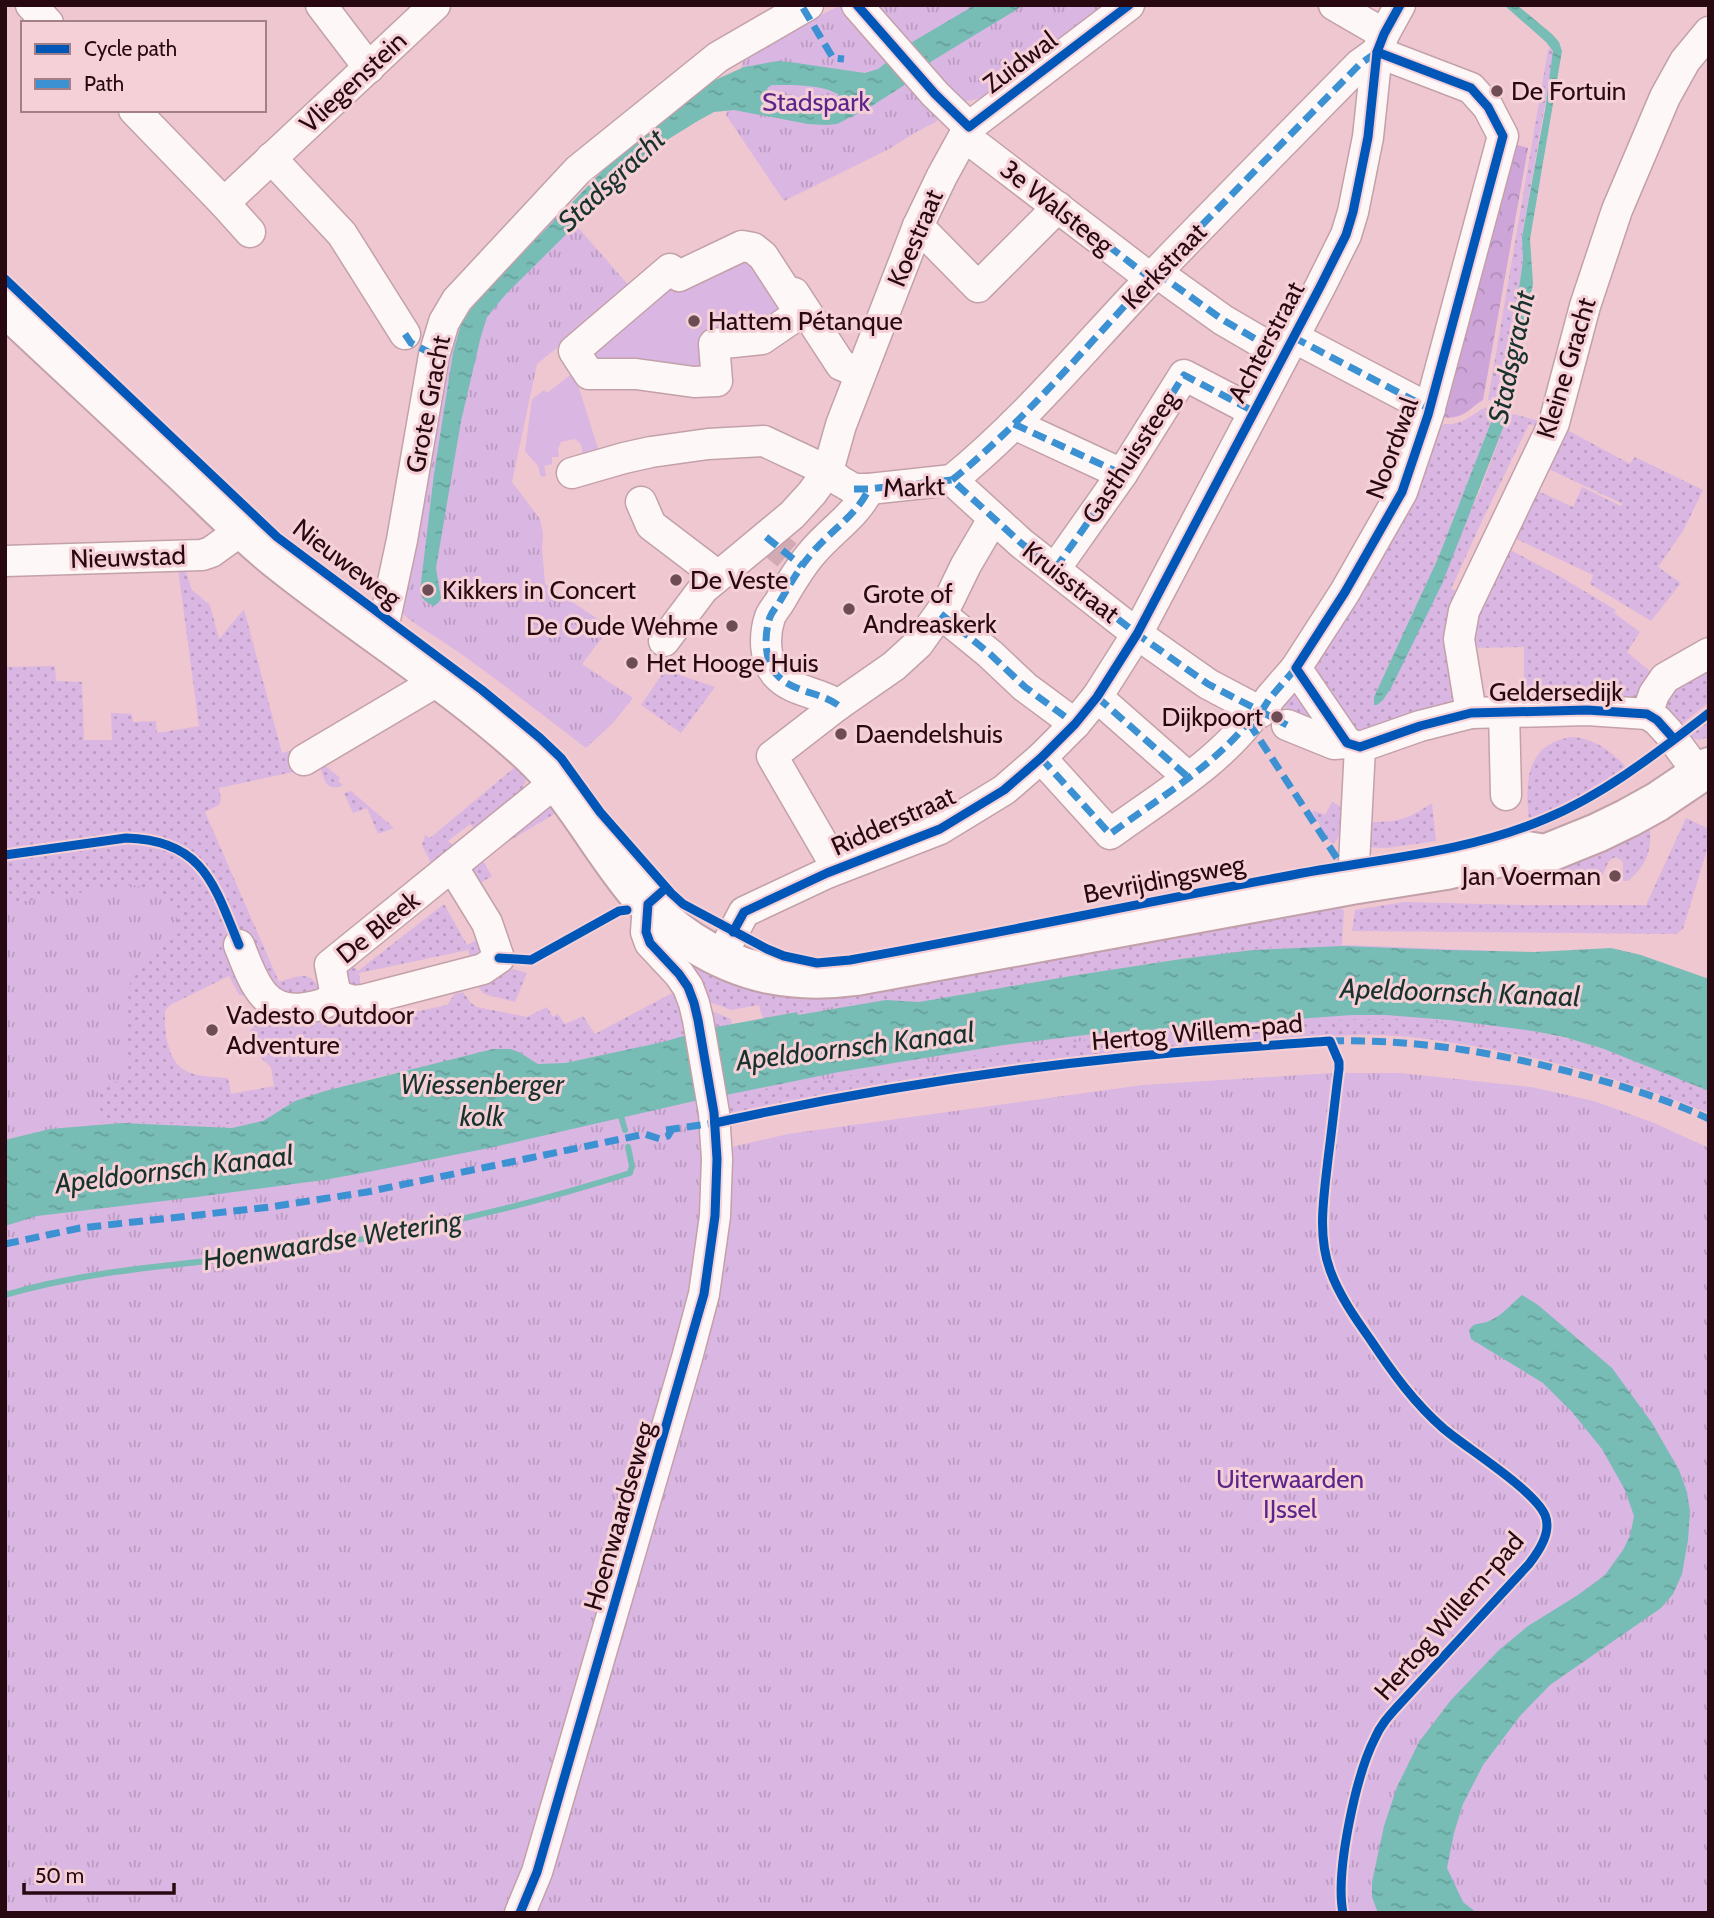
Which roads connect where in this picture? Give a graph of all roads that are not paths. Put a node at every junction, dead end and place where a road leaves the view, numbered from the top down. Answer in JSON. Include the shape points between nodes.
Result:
{"nodes":[{"id":1,"x":32,"y":5,"type":"edge"},
{"id":2,"x":321,"y":5,"type":"edge"},
{"id":3,"x":435,"y":5,"type":"edge"},
{"id":4,"x":808,"y":5,"type":"edge"},
{"id":5,"x":1129,"y":5,"type":"edge"},
{"id":6,"x":1334,"y":5,"type":"edge"},
{"id":7,"x":1400,"y":5,"type":"edge"},
{"id":8,"x":862,"y":10,"type":"edge"},
{"id":9,"x":46,"y":21,"type":"edge"},
{"id":10,"x":1709,"y":32,"type":"edge"},
{"id":11,"x":1381,"y":43,"type":"junction"},
{"id":12,"x":369,"y":68,"type":"junction"},
{"id":13,"x":136,"y":112,"type":"edge"},
{"id":14,"x":966,"y":131,"type":"junction"},
{"id":15,"x":271,"y":158,"type":"junction"},
{"id":16,"x":224,"y":203,"type":"junction"},
{"id":17,"x":1058,"y":208,"type":"junction"},
{"id":18,"x":918,"y":226,"type":"junction"},
{"id":19,"x":250,"y":232,"type":"dead end"},
{"id":20,"x":676,"y":273,"type":"junction"},
{"id":21,"x":1153,"y":275,"type":"junction"},
{"id":22,"x":5,"y":307,"type":"edge"},
{"id":23,"x":405,"y":334,"type":"dead end"},
{"id":24,"x":1288,"y":346,"type":"junction"},
{"id":25,"x":860,"y":373,"type":"junction"},
{"id":26,"x":1430,"y":409,"type":"junction"},
{"id":27,"x":1253,"y":411,"type":"junction"},
{"id":28,"x":1014,"y":424,"type":"junction"},
{"id":29,"x":828,"y":471,"type":"junction"},
{"id":30,"x":572,"y":473,"type":"dead end"},
{"id":31,"x":1122,"y":474,"type":"junction"},
{"id":32,"x":951,"y":480,"type":"junction"},
{"id":33,"x":869,"y":489,"type":"junction"},
{"id":34,"x":641,"y":502,"type":"dead end"},
{"id":35,"x":993,"y":520,"type":"junction"},
{"id":36,"x":243,"y":529,"type":"junction"},
{"id":37,"x":783,"y":551,"type":"junction"},
{"id":38,"x":5,"y":561,"type":"edge"},
{"id":39,"x":1055,"y":569,"type":"junction"},
{"id":40,"x":718,"y":576,"type":"junction"},
{"id":41,"x":941,"y":614,"type":"junction"},
{"id":42,"x":375,"y":632,"type":"junction"},
{"id":43,"x":1136,"y":634,"type":"junction"},
{"id":44,"x":664,"y":641,"type":"dead end"},
{"id":45,"x":1709,"y":653,"type":"edge"},
{"id":46,"x":1296,"y":668,"type":"junction"},
{"id":47,"x":439,"y":680,"type":"junction"},
{"id":48,"x":1097,"y":697,"type":"junction"},
{"id":49,"x":838,"y":705,"type":"junction"},
{"id":50,"x":1259,"y":711,"type":"junction"},
{"id":51,"x":1504,"y":712,"type":"junction"},
{"id":52,"x":1471,"y":713,"type":"junction"},
{"id":53,"x":1647,"y":713,"type":"junction"},
{"id":54,"x":1075,"y":724,"type":"junction"},
{"id":55,"x":1287,"y":725,"type":"dead end"},
{"id":56,"x":1353,"y":745,"type":"junction"},
{"id":57,"x":1041,"y":758,"type":"junction"},
{"id":58,"x":304,"y":760,"type":"dead end"},
{"id":59,"x":1702,"y":763,"type":"edge"},
{"id":60,"x":1188,"y":777,"type":"junction"},
{"id":61,"x":557,"y":781,"type":"junction"},
{"id":62,"x":1506,"y":795,"type":"dead end"},
{"id":63,"x":1354,"y":864,"type":"dead end"},
{"id":64,"x":453,"y":866,"type":"junction"},
{"id":65,"x":837,"y":869,"type":"junction"},
{"id":66,"x":644,"y":900,"type":"junction"},
{"id":67,"x":239,"y":945,"type":"dead end"},
{"id":68,"x":720,"y":958,"type":"junction"},
{"id":69,"x":336,"y":996,"type":"junction"},
{"id":70,"x":520,"y":1913,"type":"edge"}],
"edges":[{"from":1,"to":9,"type":"street"},
{"from":2,"to":12,"type":"street"},
{"from":3,"to":12,"type":"street","name":"Vliegenstein"},
{"from":4,"to":42,"type":"street","name":"Grote Gracht","via":[[718,57],[578,170],[457,300],[433,355],[397,564],[385,619]]},
{"from":5,"to":14,"type":"street","name":"Zuidwal"},
{"from":6,"to":11,"type":"street"},
{"from":7,"to":11,"type":"street"},
{"from":8,"to":14,"type":"street","name":"3e Walsteeg"},
{"from":10,"to":52,"type":"street","name":"Kleine Gracht","via":[[1685,61],[1665,97],[1617,210],[1554,423],[1464,611],[1459,639]]},
{"from":11,"to":21,"type":"street","name":"Kerkstraat"},
{"from":11,"to":24,"type":"street","name":"Achterstraat","via":[[1368,137],[1346,235]]},
{"from":11,"to":26,"type":"street","name":"Noordwal","via":[[1471,88],[1502,133]]},
{"from":12,"to":15,"type":"street","name":"Vliegenstein"},
{"from":13,"to":16,"type":"street"},
{"from":14,"to":17,"type":"street","name":"3e Walsteeg"},
{"from":14,"to":18,"type":"street","name":"Koestraat"},
{"from":15,"to":16,"type":"street","name":"Vliegenstein"},
{"from":15,"to":23,"type":"street","via":[[341,234]]},
{"from":16,"to":19,"type":"street"},
{"from":17,"to":18,"type":"street","via":[[978,287]]},
{"from":17,"to":21,"type":"street","name":"3e Walsteeg"},
{"from":18,"to":25,"type":"street","name":"Koestraat"},
{"from":20,"to":20,"type":"street","via":[[670,269],[574,351],[589,374],[717,381],[714,344],[762,339],[800,313],[753,248],[743,246],[685,274]]},
{"from":20,"to":25,"type":"street","via":[[751,237],[773,258],[841,365]]},
{"from":21,"to":24,"type":"street","name":"3e Walsteeg","via":[[1223,320]]},
{"from":21,"to":28,"type":"street","name":"Kerkstraat"},
{"from":22,"to":36,"type":"main road","name":"Nieuweweg"},
{"from":24,"to":26,"type":"street","name":"3e Walsteeg"},
{"from":24,"to":27,"type":"street","name":"Achterstraat"},
{"from":25,"to":29,"type":"street","name":"Koestraat"},
{"from":26,"to":46,"type":"street","name":"Noordwal","via":[[1402,492]]},
{"from":27,"to":31,"type":"street","name":"Gasthuissteeg","via":[[1184,375]]},
{"from":27,"to":43,"type":"street","name":"Achterstraat"},
{"from":28,"to":31,"type":"street"},
{"from":28,"to":32,"type":"street","name":"Kerkstraat"},
{"from":29,"to":30,"type":"street","name":"Markt","via":[[764,441],[652,452]]},
{"from":29,"to":33,"type":"street","name":"Markt","via":[[855,489]]},
{"from":29,"to":37,"type":"street","via":[[792,515]]},
{"from":31,"to":39,"type":"street","name":"Gasthuissteeg"},
{"from":32,"to":33,"type":"street","name":"Markt"},
{"from":32,"to":35,"type":"street","name":"Markt"},
{"from":33,"to":37,"type":"street","via":[[853,514],[812,552]]},
{"from":34,"to":40,"type":"street","via":[[651,525]]},
{"from":35,"to":39,"type":"street","name":"Kruisstraat"},
{"from":35,"to":41,"type":"street"},
{"from":36,"to":38,"type":"street","name":"Nieuwstad","via":[[202,555]]},
{"from":36,"to":42,"type":"main road","name":"Nieuweweg","via":[[282,564]]},
{"from":37,"to":40,"type":"street"},
{"from":37,"to":49,"type":"street","via":[[766,649],[769,665],[798,690],[827,697]]},
{"from":39,"to":43,"type":"street","name":"Kruisstraat"},
{"from":40,"to":44,"type":"street"},
{"from":41,"to":49,"type":"street","via":[[894,666]]},
{"from":41,"to":54,"type":"street"},
{"from":42,"to":47,"type":"main road","name":"Nieuweweg"},
{"from":43,"to":48,"type":"street","name":"Ridderstraat"},
{"from":43,"to":50,"type":"street","name":"Kruisstraat","via":[[1208,684]]},
{"from":45,"to":53,"type":"street","name":"Geldersedijk","via":[[1665,678]]},
{"from":46,"to":50,"type":"street","name":"Noordwal"},
{"from":46,"to":56,"type":"street"},
{"from":47,"to":58,"type":"street"},
{"from":47,"to":61,"type":"main road","name":"Nieuweweg"},
{"from":48,"to":54,"type":"street","name":"Ridderstraat"},
{"from":48,"to":60,"type":"street"},
{"from":49,"to":65,"type":"street","via":[[772,756]]},
{"from":50,"to":60,"type":"street","name":"Noordwal","via":[[1223,750]]},
{"from":51,"to":52,"type":"street","name":"Geldersedijk"},
{"from":51,"to":53,"type":"street","name":"Geldersedijk"},
{"from":51,"to":62,"type":"street","name":"Geldersedijk"},
{"from":52,"to":56,"type":"street","name":"Geldersedijk"},
{"from":53,"to":59,"type":"street","name":"Geldersedijk"},
{"from":54,"to":57,"type":"street","name":"Ridderstraat"},
{"from":55,"to":56,"type":"street","via":[[1335,744]]},
{"from":56,"to":63,"type":"street"},
{"from":57,"to":60,"type":"street","name":"Noordwal","via":[[1110,834]]},
{"from":57,"to":65,"type":"street","name":"Ridderstraat","via":[[1004,790],[940,829]]},
{"from":59,"to":68,"type":"main road","name":"Bevrijdingsweg","via":[[1657,802],[1545,854],[1527,851],[1455,869],[856,976],[783,978]]},
{"from":61,"to":64,"type":"street","name":"De Bleek"},
{"from":61,"to":66,"type":"main road","name":"Nieuweweg"},
{"from":64,"to":69,"type":"street","name":"De Bleek","via":[[330,965]]},
{"from":64,"to":69,"type":"street","name":"De Bleek","via":[[487,923],[499,958],[483,969],[363,1000]]},
{"from":65,"to":68,"type":"street","name":"Ridderstraat","via":[[744,912]]},
{"from":66,"to":68,"type":"main road","name":"Bevrijdingsweg","via":[[686,938]]},
{"from":66,"to":70,"type":"street","name":"Hoenwaardseweg","via":[[650,943],[683,980],[698,1020],[714,1118],[715,1216],[704,1294],[537,1872]]},
{"from":67,"to":69,"type":"street","via":[[258,989],[275,1004],[302,1009]]}]}
